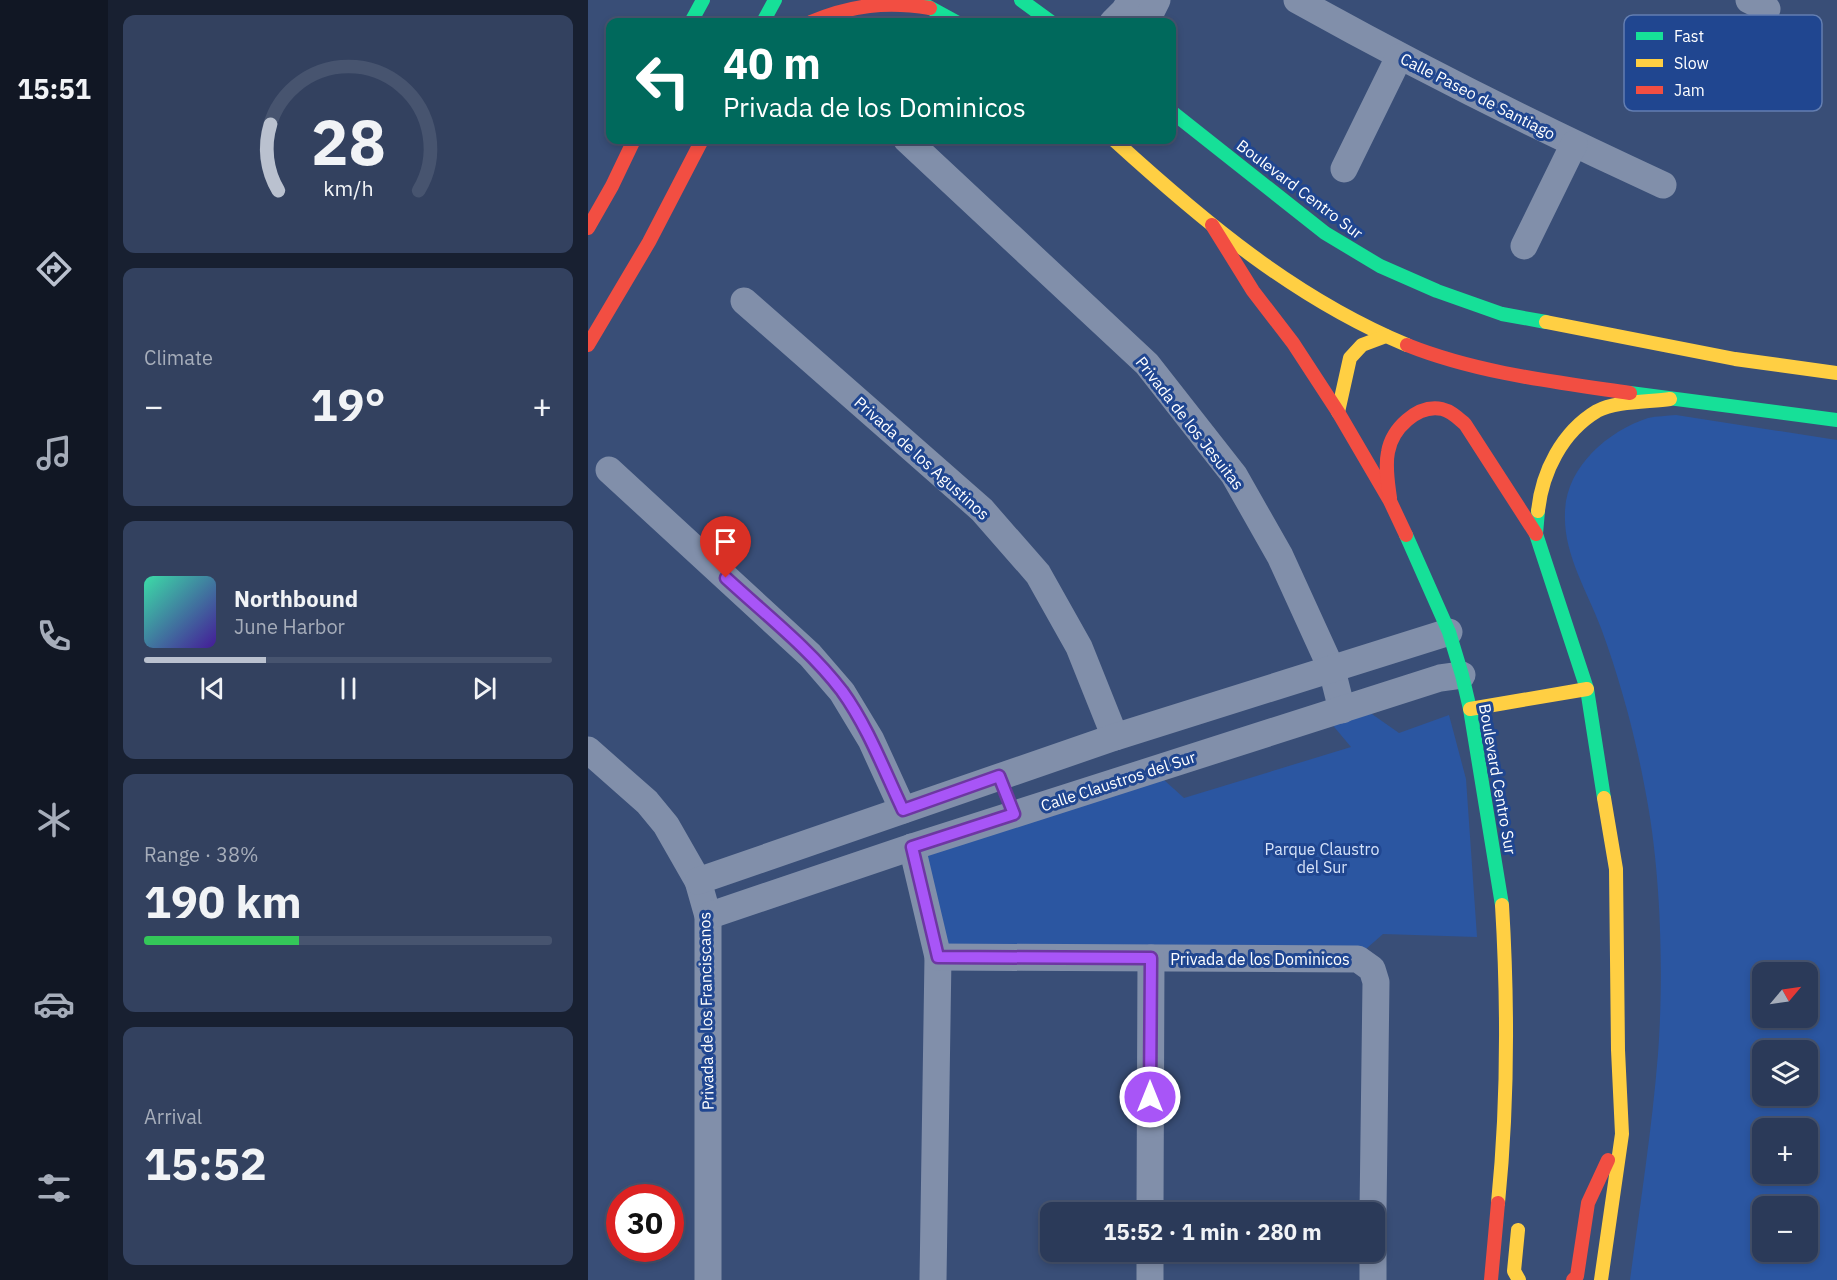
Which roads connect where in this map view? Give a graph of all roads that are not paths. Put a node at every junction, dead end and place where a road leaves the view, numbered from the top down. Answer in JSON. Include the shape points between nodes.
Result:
{"nodes":[{"id":1,"x":688,"y":0,"type":"edge"},
{"id":2,"x":703,"y":0,"type":"edge"},
{"id":3,"x":775,"y":0,"type":"edge"},
{"id":4,"x":916,"y":0,"type":"edge"},
{"id":5,"x":1021,"y":0,"type":"edge"},
{"id":6,"x":1131,"y":0,"type":"edge"},
{"id":7,"x":1157,"y":0,"type":"edge"},
{"id":8,"x":1297,"y":0,"type":"edge"},
{"id":9,"x":930,"y":8,"type":"junction"},
{"id":10,"x":690,"y":18,"type":"edge"},
{"id":11,"x":692,"y":18,"type":"edge"},
{"id":12,"x":765,"y":18,"type":"edge"},
{"id":13,"x":819,"y":18,"type":"edge"},
{"id":14,"x":949,"y":18,"type":"edge"},
{"id":15,"x":1046,"y":18,"type":"edge"},
{"id":16,"x":1117,"y":18,"type":"edge"},
{"id":17,"x":1148,"y":18,"type":"edge"},
{"id":18,"x":1399,"y":57,"type":"junction"},
{"id":19,"x":1176,"y":115,"type":"edge"},
{"id":20,"x":632,"y":144,"type":"edge"},
{"id":21,"x":700,"y":144,"type":"edge"},
{"id":22,"x":912,"y":144,"type":"edge"},
{"id":23,"x":1119,"y":144,"type":"edge"},
{"id":24,"x":1574,"y":144,"type":"junction"},
{"id":25,"x":1344,"y":169,"type":"dead end"},
{"id":26,"x":1664,"y":185,"type":"dead end"},
{"id":27,"x":1212,"y":225,"type":"junction"},
{"id":28,"x":588,"y":228,"type":"edge"},
{"id":29,"x":1524,"y":246,"type":"dead end"},
{"id":30,"x":744,"y":301,"type":"dead end"},
{"id":31,"x":1386,"y":336,"type":"junction"},
{"id":32,"x":588,"y":345,"type":"edge"},
{"id":33,"x":1837,"y":373,"type":"edge"},
{"id":34,"x":1670,"y":399,"type":"junction"},
{"id":35,"x":1338,"y":412,"type":"junction"},
{"id":36,"x":1837,"y":420,"type":"edge"},
{"id":37,"x":609,"y":470,"type":"dead end"},
{"id":38,"x":1390,"y":501,"type":"junction"},
{"id":39,"x":1536,"y":534,"type":"junction"},
{"id":40,"x":1449,"y":632,"type":"junction"},
{"id":41,"x":1332,"y":670,"type":"junction"},
{"id":42,"x":1462,"y":675,"type":"junction"},
{"id":43,"x":1587,"y":689,"type":"junction"},
{"id":44,"x":1342,"y":710,"type":"junction"},
{"id":45,"x":1470,"y":710,"type":"junction"},
{"id":46,"x":1115,"y":737,"type":"junction"},
{"id":47,"x":588,"y":750,"type":"edge"},
{"id":48,"x":999,"y":776,"type":"junction"},
{"id":49,"x":903,"y":810,"type":"junction"},
{"id":50,"x":1014,"y":814,"type":"junction"},
{"id":51,"x":912,"y":847,"type":"junction"},
{"id":52,"x":698,"y":880,"type":"junction"},
{"id":53,"x":708,"y":916,"type":"junction"},
{"id":54,"x":938,"y":957,"type":"junction"},
{"id":55,"x":1151,"y":958,"type":"junction"},
{"id":56,"x":1622,"y":1134,"type":"junction"},
{"id":57,"x":1505,"y":1135,"type":"junction"},
{"id":58,"x":1514,"y":1155,"type":"dead end"},
{"id":59,"x":1150,"y":1202,"type":"edge"},
{"id":60,"x":1373,"y":1202,"type":"edge"},
{"id":61,"x":1520,"y":1218,"type":"dead end"},
{"id":62,"x":1150,"y":1262,"type":"edge"},
{"id":63,"x":1373,"y":1262,"type":"edge"},
{"id":64,"x":708,"y":1280,"type":"edge"},
{"id":65,"x":933,"y":1280,"type":"edge"},
{"id":66,"x":1150,"y":1280,"type":"edge"},
{"id":67,"x":1373,"y":1280,"type":"edge"},
{"id":68,"x":1491,"y":1280,"type":"edge"},
{"id":69,"x":1519,"y":1280,"type":"edge"},
{"id":70,"x":1573,"y":1280,"type":"edge"},
{"id":71,"x":1601,"y":1280,"type":"edge"}],
"edges":[{"from":1,"to":10,"type":"street"},
{"from":2,"to":11,"type":"street"},
{"from":3,"to":12,"type":"street"},
{"from":4,"to":9,"type":"street"},
{"from":5,"to":15,"type":"street"},
{"from":6,"to":16,"type":"street"},
{"from":7,"to":17,"type":"street"},
{"from":8,"to":18,"type":"street","name":"Calle Paseo de Santiago"},
{"from":9,"to":13,"type":"street","via":[[871,4]]},
{"from":9,"to":14,"type":"street"},
{"from":18,"to":24,"type":"street","name":"Calle Paseo de Santiago"},
{"from":18,"to":25,"type":"street"},
{"from":19,"to":33,"type":"street","name":"Boulevard Centro Sur","via":[[1325,233],[1380,266],[1437,291],[1502,314],[1735,359]]},
{"from":20,"to":28,"type":"street"},
{"from":21,"to":32,"type":"street","via":[[649,242]]},
{"from":22,"to":41,"type":"street","name":"Privada de los Jesuitas","via":[[1147,364],[1234,475],[1280,555]]},
{"from":23,"to":27,"type":"street"},
{"from":24,"to":26,"type":"street","name":"Calle Paseo de Santiago"},
{"from":24,"to":29,"type":"street"},
{"from":27,"to":31,"type":"street","via":[[1283,281]]},
{"from":27,"to":35,"type":"street","name":"Boulevard Centro Sur"},
{"from":30,"to":46,"type":"street","name":"Privada de los Agustinos","via":[[982,510],[1038,574],[1079,647]]},
{"from":31,"to":34,"type":"street","via":[[1492,371]]},
{"from":31,"to":35,"type":"street","via":[[1362,345],[1350,358]]},
{"from":34,"to":36,"type":"street"},
{"from":34,"to":39,"type":"street","via":[[1598,411],[1570,435],[1551,462],[1540,491]]},
{"from":35,"to":38,"type":"street","name":"Boulevard Centro Sur"},
{"from":37,"to":49,"type":"street","via":[[810,656],[842,692],[871,740]]},
{"from":38,"to":39,"type":"street","via":[[1387,464],[1393,436],[1405,421],[1418,414],[1434,409],[1449,411],[1465,424]]},
{"from":38,"to":40,"type":"street","name":"Boulevard Centro Sur"},
{"from":39,"to":43,"type":"street"},
{"from":40,"to":41,"type":"street"},
{"from":40,"to":42,"type":"street","name":"Boulevard Centro Sur"},
{"from":41,"to":44,"type":"street","name":"Privada de los Jesuitas"},
{"from":41,"to":46,"type":"street"},
{"from":42,"to":44,"type":"street","name":"Calle Claustros del Sur","via":[[1440,678]]},
{"from":42,"to":45,"type":"street","name":"Boulevard Centro Sur"},
{"from":43,"to":45,"type":"street"},
{"from":43,"to":56,"type":"street","via":[[1616,869]]},
{"from":44,"to":50,"type":"street","name":"Calle Claustros del Sur"},
{"from":45,"to":57,"type":"street","name":"Boulevard Centro Sur","via":[[1501,892],[1506,975]]},
{"from":46,"to":48,"type":"street"},
{"from":47,"to":52,"type":"street","name":"Privada de los Franciscanos","via":[[666,825]]},
{"from":48,"to":49,"type":"street"},
{"from":48,"to":50,"type":"street"},
{"from":49,"to":52,"type":"street"},
{"from":50,"to":51,"type":"street","name":"Calle Claustros del Sur"},
{"from":51,"to":53,"type":"street","name":"Calle Claustros del Sur"},
{"from":51,"to":54,"type":"street"},
{"from":52,"to":53,"type":"street","name":"Privada de los Franciscanos"},
{"from":53,"to":64,"type":"street","name":"Privada de los Franciscanos"},
{"from":54,"to":55,"type":"street","name":"Privada de los Dominicos"},
{"from":54,"to":65,"type":"street"},
{"from":55,"to":59,"type":"street"},
{"from":55,"to":60,"type":"street","name":"Privada de los Dominicos","via":[[1358,959],[1372,969],[1376,982]]},
{"from":56,"to":70,"type":"street","via":[[1588,1203],[1577,1276]]},
{"from":56,"to":71,"type":"street"},
{"from":57,"to":58,"type":"street"},
{"from":57,"to":68,"type":"street","name":"Boulevard Centro Sur"},
{"from":61,"to":69,"type":"street","via":[[1514,1271]]},
{"from":62,"to":66,"type":"street"},
{"from":63,"to":67,"type":"street"}]}
